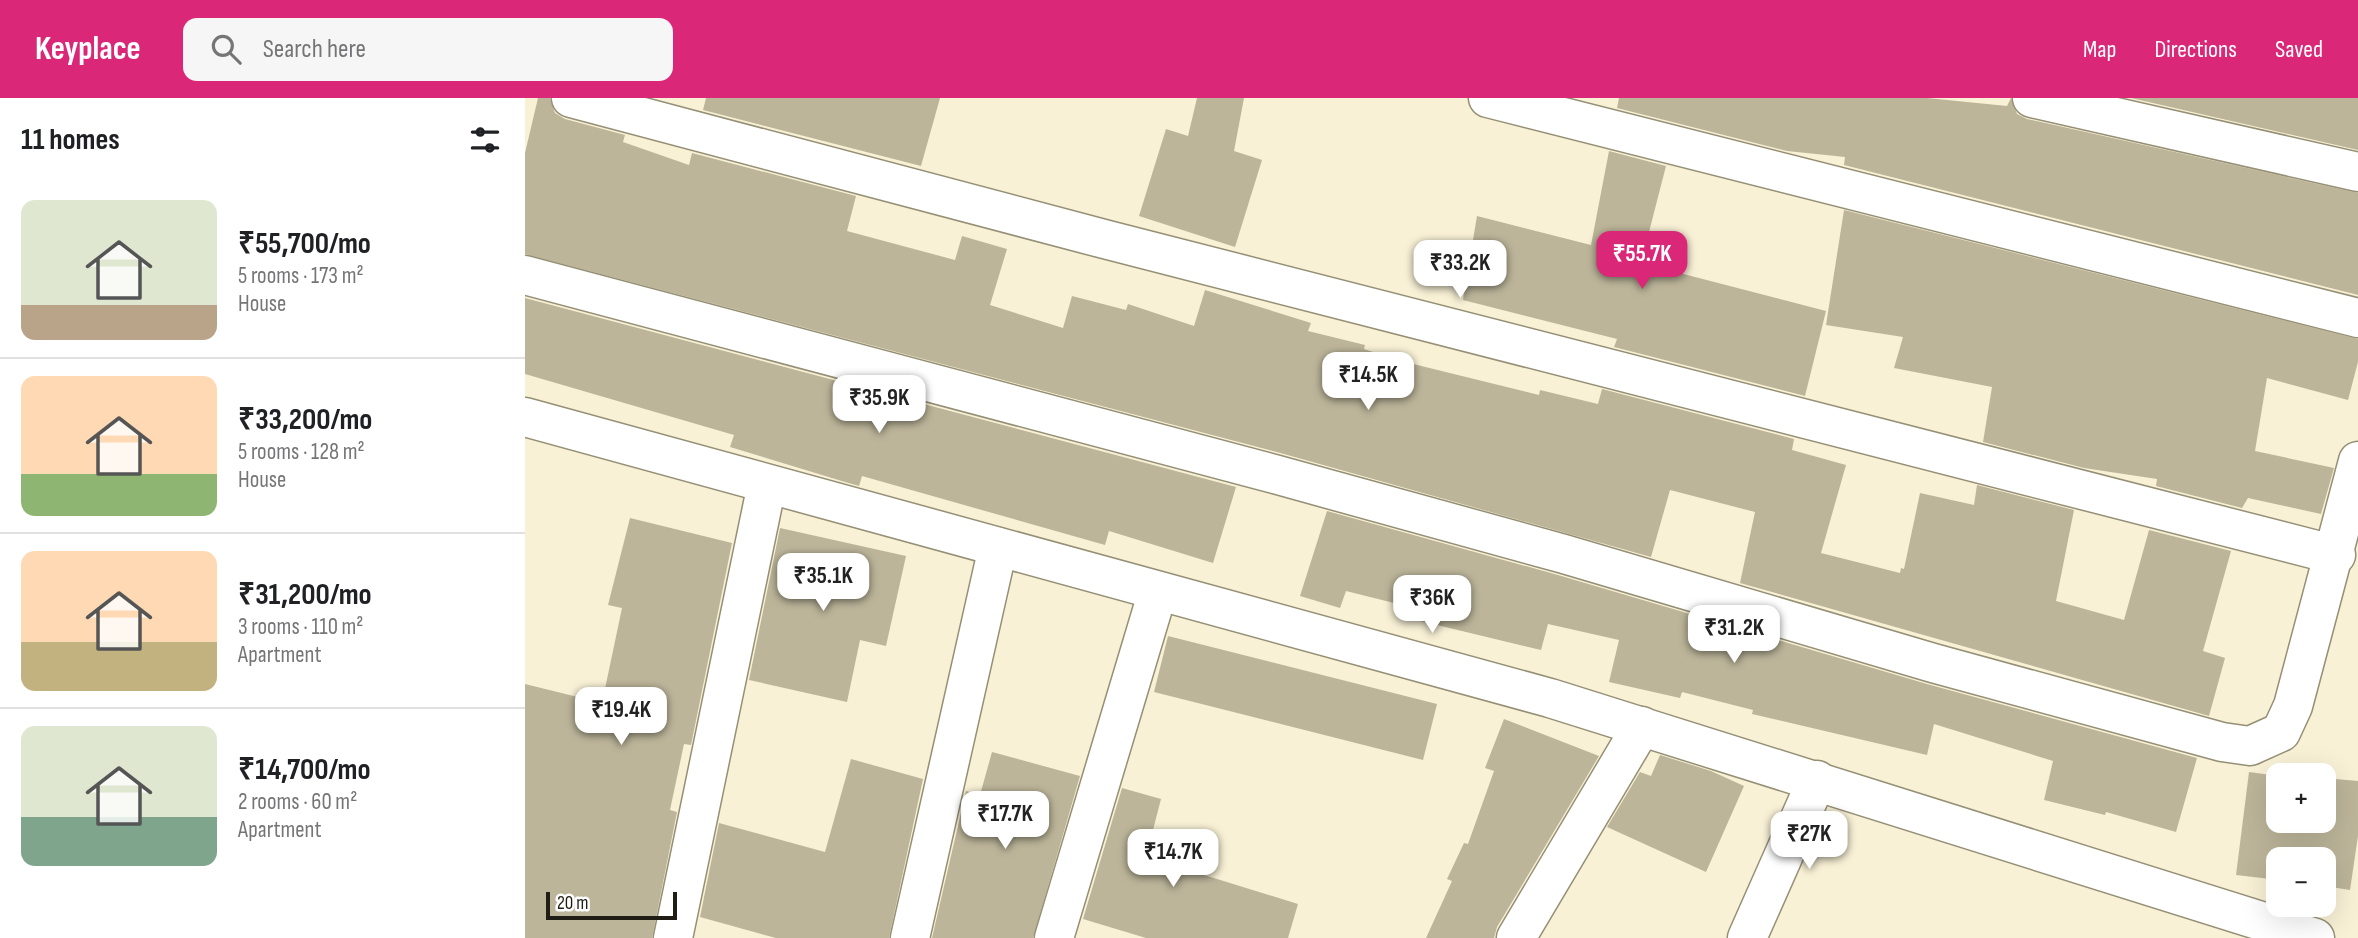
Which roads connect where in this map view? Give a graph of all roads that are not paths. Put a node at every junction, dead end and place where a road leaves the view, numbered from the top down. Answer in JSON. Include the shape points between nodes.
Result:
{"nodes":[{"id":1,"x":571,"y":98,"type":"edge"},
{"id":2,"x":1488,"y":98,"type":"edge"},
{"id":3,"x":2032,"y":98,"type":"edge"},
{"id":4,"x":2358,"y":172,"type":"edge"},
{"id":5,"x":525,"y":275,"type":"edge"},
{"id":6,"x":2358,"y":317,"type":"edge"},
{"id":7,"x":525,"y":417,"type":"edge"},
{"id":8,"x":2358,"y":461,"type":"edge"},
{"id":9,"x":767,"y":484,"type":"junction"},
{"id":10,"x":998,"y":547,"type":"junction"},
{"id":11,"x":2336,"y":555,"type":"junction"},
{"id":12,"x":1158,"y":591,"type":"junction"},
{"id":13,"x":1642,"y":726,"type":"junction"},
{"id":14,"x":1817,"y":780,"type":"junction"},
{"id":15,"x":2305,"y":937,"type":"edge"},
{"id":16,"x":673,"y":938,"type":"edge"},
{"id":17,"x":910,"y":938,"type":"edge"},
{"id":18,"x":1054,"y":938,"type":"edge"},
{"id":19,"x":1516,"y":938,"type":"edge"},
{"id":20,"x":1747,"y":938,"type":"edge"}],
"edges":[{"from":1,"to":11,"type":"street"},
{"from":2,"to":6,"type":"street"},
{"from":3,"to":4,"type":"street"},
{"from":5,"to":11,"type":"street","via":[[1291,478],[2222,742],[2249,746],[2281,732],[2293,706]]},
{"from":7,"to":9,"type":"street"},
{"from":8,"to":11,"type":"street"},
{"from":9,"to":10,"type":"street"},
{"from":9,"to":16,"type":"street"},
{"from":10,"to":12,"type":"street"},
{"from":10,"to":17,"type":"street"},
{"from":12,"to":13,"type":"street"},
{"from":12,"to":18,"type":"street"},
{"from":13,"to":14,"type":"street"},
{"from":13,"to":19,"type":"street"},
{"from":14,"to":15,"type":"street"},
{"from":14,"to":20,"type":"street"}]}
